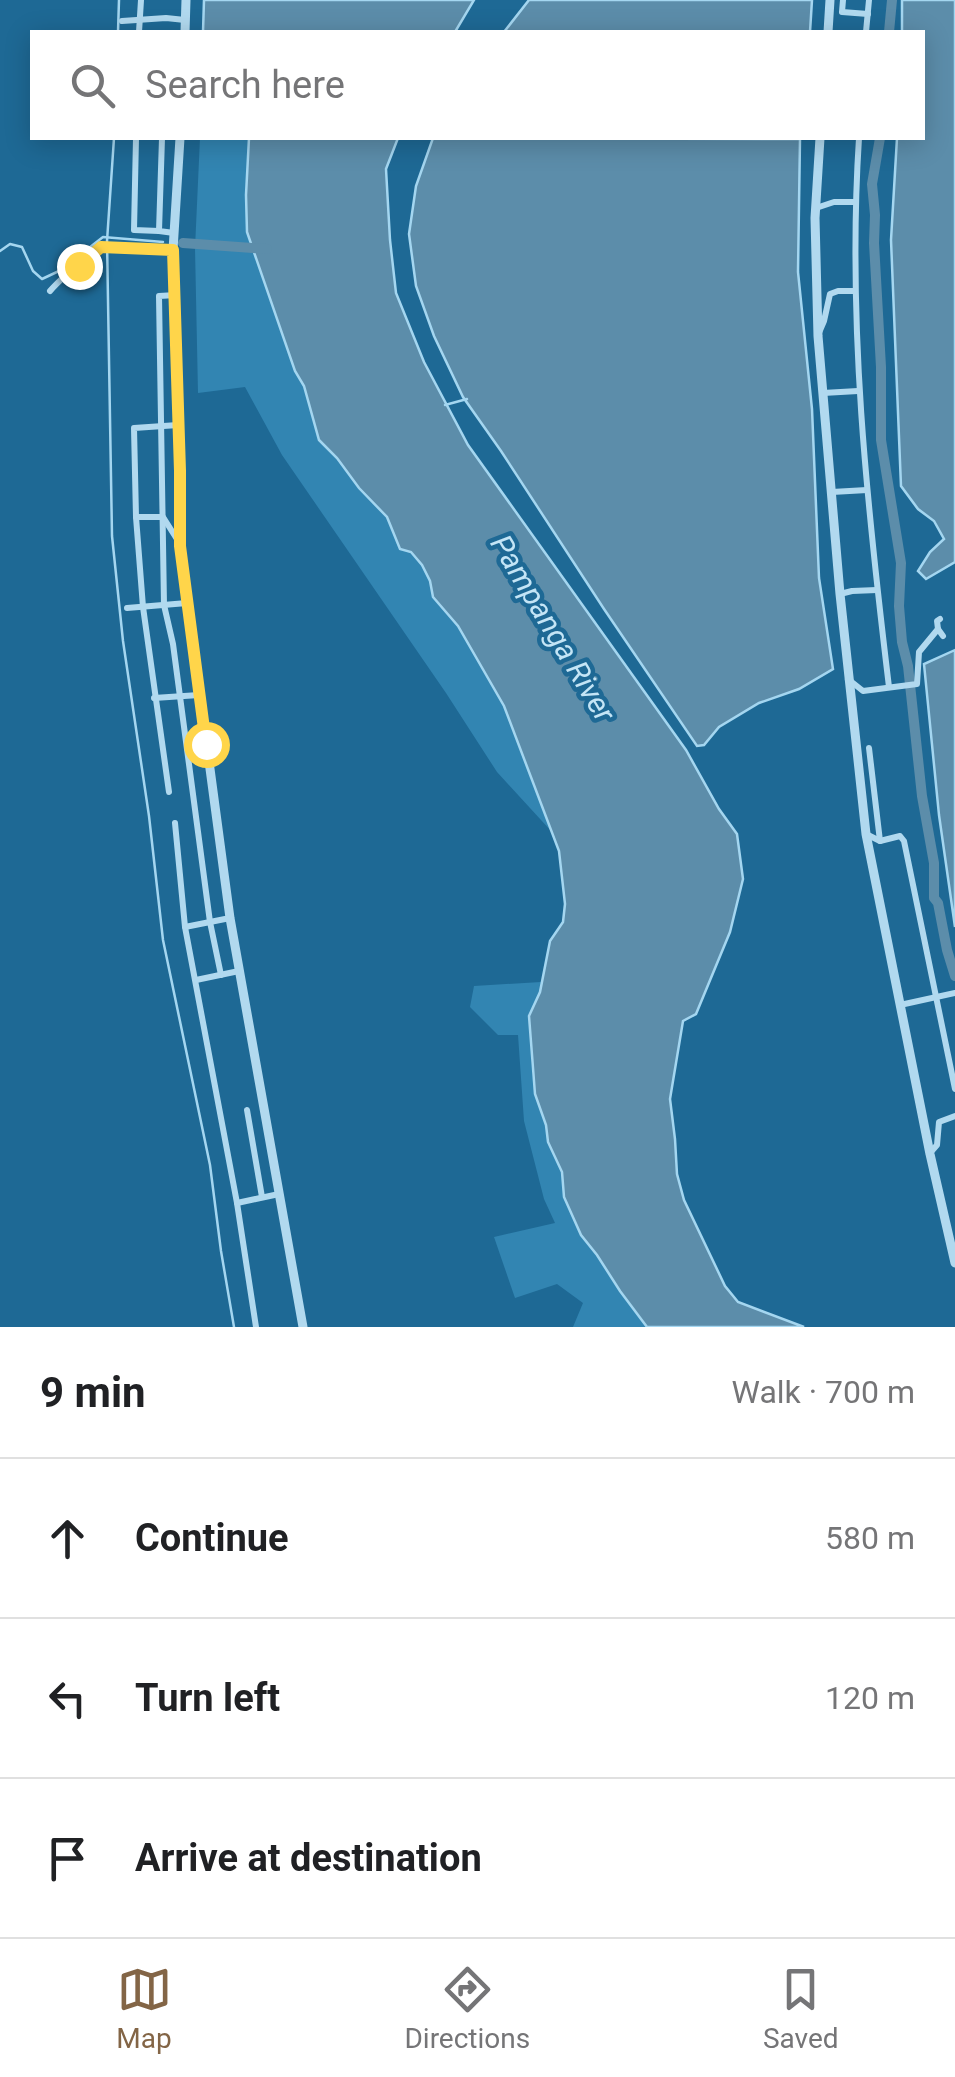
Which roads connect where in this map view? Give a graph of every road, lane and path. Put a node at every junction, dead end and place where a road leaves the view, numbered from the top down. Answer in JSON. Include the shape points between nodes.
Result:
{"nodes":[{"id":1,"x":141,"y":0,"type":"edge"},
{"id":2,"x":186,"y":0,"type":"edge"},
{"id":3,"x":830,"y":0,"type":"edge"},
{"id":4,"x":843,"y":0,"type":"edge"},
{"id":5,"x":869,"y":0,"type":"edge"},
{"id":6,"x":868,"y":14,"type":"junction"},
{"id":7,"x":166,"y":18,"type":"junction"},
{"id":8,"x":139,"y":20,"type":"junction"},
{"id":9,"x":185,"y":20,"type":"junction"},
{"id":10,"x":122,"y":21,"type":"dead end"},
{"id":11,"x":139,"y":30,"type":"edge"},
{"id":12,"x":165,"y":30,"type":"edge"},
{"id":13,"x":184,"y":30,"type":"edge"},
{"id":14,"x":828,"y":30,"type":"edge"},
{"id":15,"x":866,"y":30,"type":"edge"},
{"id":16,"x":136,"y":140,"type":"edge"},
{"id":17,"x":162,"y":140,"type":"edge"},
{"id":18,"x":180,"y":140,"type":"edge"},
{"id":19,"x":820,"y":140,"type":"edge"},
{"id":20,"x":859,"y":140,"type":"edge"},
{"id":21,"x":854,"y":202,"type":"junction"},
{"id":22,"x":816,"y":208,"type":"junction"},
{"id":23,"x":159,"y":231,"type":"junction"},
{"id":24,"x":174,"y":233,"type":"junction"},
{"id":25,"x":173,"y":250,"type":"junction"},
{"id":26,"x":50,"y":291,"type":"dead end"},
{"id":27,"x":854,"y":292,"type":"junction"},
{"id":28,"x":176,"y":295,"type":"junction"},
{"id":29,"x":818,"y":336,"type":"junction"},
{"id":30,"x":858,"y":391,"type":"junction"},
{"id":31,"x":823,"y":393,"type":"junction"},
{"id":32,"x":178,"y":425,"type":"junction"},
{"id":33,"x":161,"y":426,"type":"junction"},
{"id":34,"x":868,"y":490,"type":"junction"},
{"id":35,"x":832,"y":492,"type":"junction"},
{"id":36,"x":136,"y":517,"type":"junction"},
{"id":37,"x":163,"y":517,"type":"junction"},
{"id":38,"x":180,"y":546,"type":"junction"},
{"id":39,"x":877,"y":590,"type":"junction"},
{"id":40,"x":840,"y":594,"type":"junction"},
{"id":41,"x":187,"y":603,"type":"junction"},
{"id":42,"x":164,"y":606,"type":"junction"},
{"id":43,"x":127,"y":608,"type":"dead end"},
{"id":44,"x":143,"y":608,"type":"junction"},
{"id":45,"x":940,"y":619,"type":"dead end"},
{"id":46,"x":848,"y":678,"type":"junction"},
{"id":47,"x":889,"y":688,"type":"junction"},
{"id":48,"x":200,"y":695,"type":"junction"},
{"id":49,"x":180,"y":696,"type":"junction"},
{"id":50,"x":154,"y":698,"type":"junction"},
{"id":51,"x":869,"y":748,"type":"dead end"},
{"id":52,"x":169,"y":792,"type":"dead end"},
{"id":53,"x":175,"y":823,"type":"dead end"},
{"id":54,"x":866,"y":834,"type":"junction"},
{"id":55,"x":880,"y":841,"type":"junction"},
{"id":56,"x":230,"y":918,"type":"junction"},
{"id":57,"x":210,"y":922,"type":"junction"},
{"id":58,"x":185,"y":927,"type":"junction"},
{"id":59,"x":240,"y":971,"type":"junction"},
{"id":60,"x":221,"y":975,"type":"junction"},
{"id":61,"x":196,"y":980,"type":"junction"},
{"id":62,"x":955,"y":993,"type":"edge"},
{"id":63,"x":935,"y":996,"type":"junction"},
{"id":64,"x":899,"y":1006,"type":"junction"},
{"id":65,"x":955,"y":1089,"type":"edge"},
{"id":66,"x":247,"y":1110,"type":"dead end"},
{"id":67,"x":955,"y":1116,"type":"edge"},
{"id":68,"x":930,"y":1154,"type":"junction"},
{"id":69,"x":280,"y":1193,"type":"junction"},
{"id":70,"x":262,"y":1197,"type":"junction"},
{"id":71,"x":237,"y":1202,"type":"junction"},
{"id":72,"x":955,"y":1208,"type":"edge"},
{"id":73,"x":942,"y":1211,"type":"junction"},
{"id":74,"x":955,"y":1263,"type":"edge"},
{"id":75,"x":256,"y":1327,"type":"edge"},
{"id":76,"x":303,"y":1327,"type":"edge"}],
"edges":[{"from":1,"to":8,"type":"street"},
{"from":2,"to":9,"type":"street"},
{"from":3,"to":14,"type":"street"},
{"from":4,"to":6,"type":"street","via":[[842,12]]},
{"from":5,"to":6,"type":"street"},
{"from":6,"to":15,"type":"street"},
{"from":7,"to":8,"type":"street"},
{"from":7,"to":9,"type":"street"},
{"from":7,"to":12,"type":"street"},
{"from":8,"to":10,"type":"street"},
{"from":8,"to":11,"type":"street"},
{"from":9,"to":13,"type":"street"},
{"from":16,"to":23,"type":"street","via":[[134,230]]},
{"from":17,"to":23,"type":"street"},
{"from":18,"to":24,"type":"street"},
{"from":19,"to":22,"type":"street"},
{"from":20,"to":21,"type":"street"},
{"from":21,"to":22,"type":"street"},
{"from":21,"to":27,"type":"street"},
{"from":22,"to":29,"type":"street"},
{"from":23,"to":24,"type":"street"},
{"from":24,"to":25,"type":"street"},
{"from":25,"to":26,"type":"street","via":[[101,247]]},
{"from":25,"to":28,"type":"street"},
{"from":27,"to":29,"type":"street","via":[[830,294]]},
{"from":27,"to":30,"type":"street"},
{"from":28,"to":32,"type":"street"},
{"from":28,"to":33,"type":"street","via":[[159,296]]},
{"from":29,"to":31,"type":"street"},
{"from":30,"to":31,"type":"street"},
{"from":30,"to":34,"type":"street"},
{"from":31,"to":35,"type":"street"},
{"from":32,"to":33,"type":"street"},
{"from":32,"to":38,"type":"street"},
{"from":33,"to":36,"type":"street","via":[[134,428]]},
{"from":33,"to":37,"type":"street"},
{"from":34,"to":35,"type":"street"},
{"from":34,"to":39,"type":"street"},
{"from":35,"to":40,"type":"street"},
{"from":36,"to":37,"type":"street"},
{"from":36,"to":44,"type":"street"},
{"from":37,"to":38,"type":"street"},
{"from":37,"to":42,"type":"street"},
{"from":38,"to":41,"type":"street"},
{"from":39,"to":40,"type":"street"},
{"from":39,"to":47,"type":"street"},
{"from":40,"to":46,"type":"street"},
{"from":41,"to":42,"type":"street"},
{"from":41,"to":48,"type":"street"},
{"from":42,"to":44,"type":"street"},
{"from":42,"to":49,"type":"street"},
{"from":43,"to":44,"type":"street"},
{"from":44,"to":50,"type":"street"},
{"from":45,"to":47,"type":"street","via":[[941,632],[919,652],[917,684]]},
{"from":46,"to":47,"type":"street","via":[[864,690]]},
{"from":46,"to":54,"type":"street"},
{"from":48,"to":49,"type":"street"},
{"from":48,"to":56,"type":"street"},
{"from":49,"to":50,"type":"street"},
{"from":49,"to":57,"type":"street"},
{"from":50,"to":52,"type":"street"},
{"from":51,"to":55,"type":"street"},
{"from":53,"to":58,"type":"street"},
{"from":54,"to":55,"type":"street"},
{"from":54,"to":64,"type":"street"},
{"from":55,"to":63,"type":"street","via":[[904,841]]},
{"from":56,"to":57,"type":"street"},
{"from":56,"to":59,"type":"street"},
{"from":57,"to":58,"type":"street"},
{"from":57,"to":60,"type":"street"},
{"from":58,"to":61,"type":"street"},
{"from":59,"to":60,"type":"street"},
{"from":59,"to":69,"type":"street"},
{"from":60,"to":61,"type":"street"},
{"from":61,"to":71,"type":"street"},
{"from":62,"to":63,"type":"street"},
{"from":63,"to":64,"type":"street"},
{"from":63,"to":65,"type":"street"},
{"from":64,"to":68,"type":"street"},
{"from":66,"to":70,"type":"street"},
{"from":67,"to":68,"type":"street","via":[[939,1122]]},
{"from":68,"to":73,"type":"street"},
{"from":69,"to":70,"type":"street"},
{"from":69,"to":76,"type":"street"},
{"from":70,"to":71,"type":"street"},
{"from":71,"to":75,"type":"street"},
{"from":72,"to":73,"type":"street"},
{"from":73,"to":74,"type":"street"}]}
